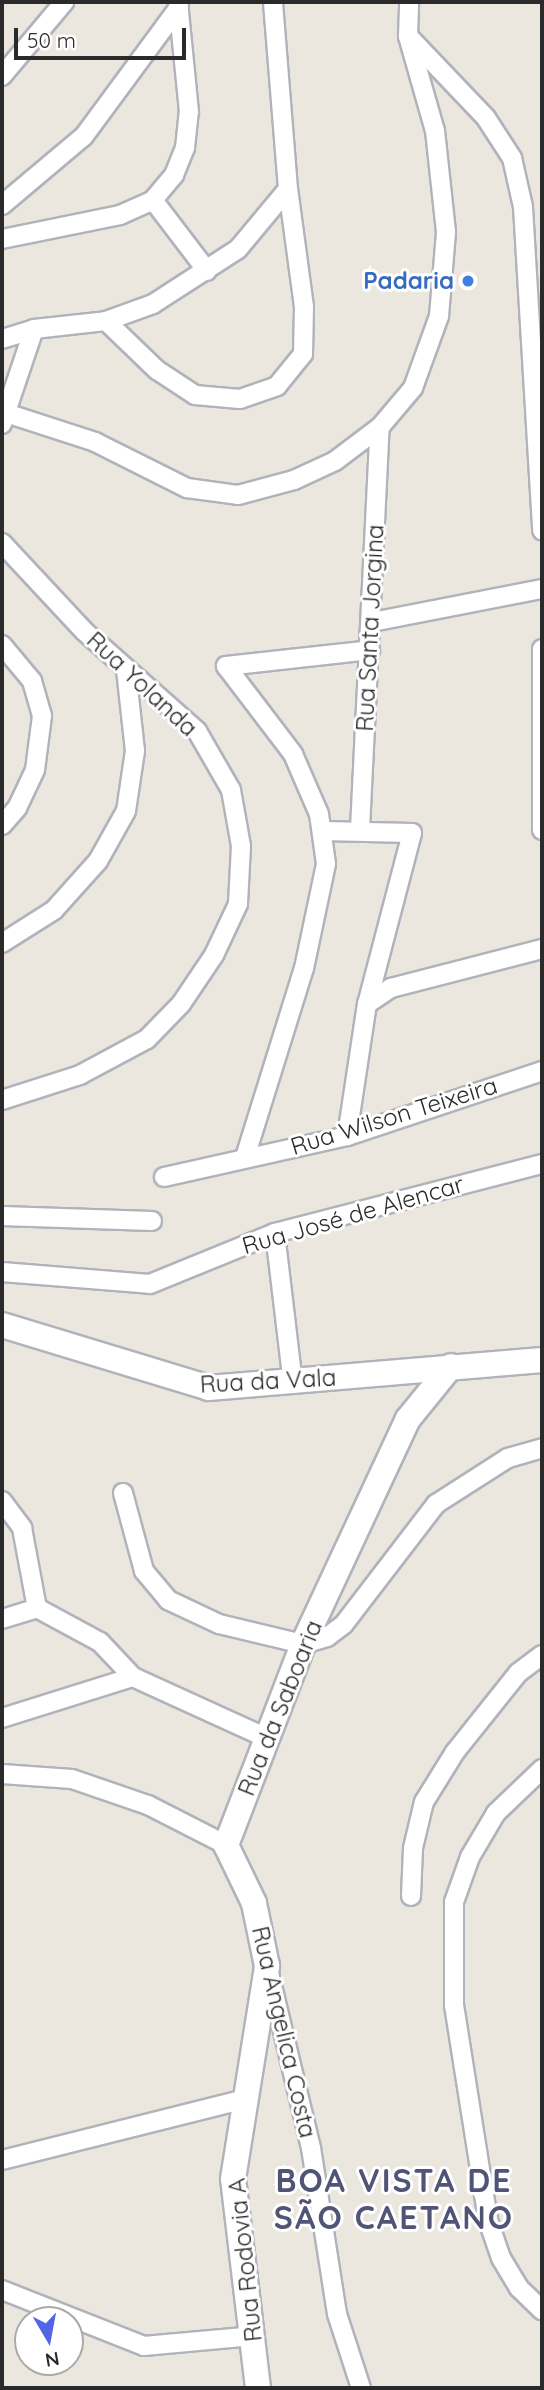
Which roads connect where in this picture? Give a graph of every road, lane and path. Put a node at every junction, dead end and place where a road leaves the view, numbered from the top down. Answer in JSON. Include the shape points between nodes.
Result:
{"nodes":[{"id":1,"x":64,"y":2,"type":"edge"},
{"id":2,"x":273,"y":2,"type":"edge"},
{"id":3,"x":409,"y":2,"type":"edge"},
{"id":4,"x":178,"y":4,"type":"edge"},
{"id":5,"x":408,"y":36,"type":"junction"},
{"id":6,"x":2,"y":76,"type":"edge"},
{"id":7,"x":288,"y":190,"type":"junction"},
{"id":8,"x":153,"y":200,"type":"junction"},
{"id":9,"x":2,"y":205,"type":"edge"},
{"id":10,"x":2,"y":239,"type":"edge"},
{"id":11,"x":207,"y":271,"type":"junction"},
{"id":12,"x":106,"y":321,"type":"junction"},
{"id":13,"x":34,"y":329,"type":"junction"},
{"id":14,"x":2,"y":339,"type":"edge"},
{"id":15,"x":540,"y":411,"type":"edge"},
{"id":16,"x":4,"y":419,"type":"edge"},
{"id":17,"x":380,"y":427,"type":"junction"},
{"id":18,"x":542,"y":530,"type":"edge"},
{"id":19,"x":2,"y":543,"type":"edge"},
{"id":20,"x":542,"y":589,"type":"edge"},
{"id":21,"x":372,"y":622,"type":"junction"},
{"id":22,"x":2,"y":645,"type":"edge"},
{"id":23,"x":542,"y":649,"type":"edge"},
{"id":24,"x":370,"y":650,"type":"junction"},
{"id":25,"x":126,"y":670,"type":"junction"},
{"id":26,"x":541,"y":736,"type":"edge"},
{"id":27,"x":2,"y":825,"type":"edge"},
{"id":28,"x":360,"y":829,"type":"junction"},
{"id":29,"x":542,"y":830,"type":"edge"},
{"id":30,"x":322,"y":831,"type":"junction"},
{"id":31,"x":2,"y":943,"type":"edge"},
{"id":32,"x":542,"y":949,"type":"edge"},
{"id":33,"x":367,"y":1004,"type":"junction"},
{"id":34,"x":542,"y":1071,"type":"edge"},
{"id":35,"x":2,"y":1100,"type":"edge"},
{"id":36,"x":347,"y":1136,"type":"junction"},
{"id":37,"x":245,"y":1158,"type":"junction"},
{"id":38,"x":542,"y":1164,"type":"edge"},
{"id":39,"x":164,"y":1177,"type":"dead end"},
{"id":40,"x":2,"y":1216,"type":"edge"},
{"id":41,"x":152,"y":1220,"type":"dead end"},
{"id":42,"x":275,"y":1233,"type":"junction"},
{"id":43,"x":2,"y":1272,"type":"edge"},
{"id":44,"x":2,"y":1325,"type":"edge"},
{"id":45,"x":542,"y":1360,"type":"edge"},
{"id":46,"x":451,"y":1366,"type":"junction"},
{"id":47,"x":293,"y":1384,"type":"junction"},
{"id":48,"x":542,"y":1448,"type":"edge"},
{"id":49,"x":123,"y":1493,"type":"dead end"},
{"id":50,"x":2,"y":1501,"type":"edge"},
{"id":51,"x":37,"y":1608,"type":"junction"},
{"id":52,"x":2,"y":1619,"type":"edge"},
{"id":53,"x":303,"y":1644,"type":"junction"},
{"id":54,"x":542,"y":1655,"type":"edge"},
{"id":55,"x":133,"y":1677,"type":"junction"},
{"id":56,"x":2,"y":1718,"type":"edge"},
{"id":57,"x":267,"y":1738,"type":"junction"},
{"id":58,"x":542,"y":1769,"type":"edge"},
{"id":59,"x":2,"y":1774,"type":"edge"},
{"id":60,"x":226,"y":1845,"type":"junction"},
{"id":61,"x":411,"y":1896,"type":"dead end"},
{"id":62,"x":267,"y":1966,"type":"junction"},
{"id":63,"x":244,"y":2099,"type":"junction"},
{"id":64,"x":2,"y":2160,"type":"edge"},
{"id":65,"x":2,"y":2290,"type":"edge"},
{"id":66,"x":542,"y":2309,"type":"edge"},
{"id":67,"x":253,"y":2336,"type":"junction"},
{"id":68,"x":258,"y":2388,"type":"edge"},
{"id":69,"x":361,"y":2388,"type":"edge"}],
"edges":[{"from":1,"to":6,"type":"street"},
{"from":2,"to":7,"type":"street"},
{"from":3,"to":5,"type":"street"},
{"from":4,"to":8,"type":"street","via":[[188,90],[185,148],[174,175]]},
{"from":4,"to":9,"type":"street","via":[[84,136]]},
{"from":5,"to":15,"type":"street","via":[[486,118],[512,159],[523,207]]},
{"from":5,"to":17,"type":"street","via":[[435,131],[446,232],[439,316],[413,387]]},
{"from":7,"to":11,"type":"street","via":[[238,249]]},
{"from":7,"to":12,"type":"street","via":[[304,307],[303,354],[277,386],[240,399],[195,395],[157,370]]},
{"from":8,"to":10,"type":"street","via":[[120,215]]},
{"from":8,"to":11,"type":"street"},
{"from":11,"to":12,"type":"street","via":[[153,304]]},
{"from":12,"to":13,"type":"street"},
{"from":13,"to":14,"type":"street"},
{"from":13,"to":16,"type":"street"},
{"from":15,"to":18,"type":"street"},
{"from":16,"to":17,"type":"street","via":[[95,442],[187,488],[237,495],[294,480],[335,461]]},
{"from":17,"to":21,"type":"street","name":"Rua Santa Jorgina"},
{"from":19,"to":25,"type":"street","name":"Rua Yolanda"},
{"from":20,"to":21,"type":"street"},
{"from":21,"to":24,"type":"street","name":"Rua Santa Jorgina"},
{"from":22,"to":27,"type":"street","via":[[32,681],[42,716],[35,770],[17,808]]},
{"from":23,"to":26,"type":"street"},
{"from":24,"to":28,"type":"street","name":"Rua Santa Jorgina"},
{"from":24,"to":30,"type":"street","via":[[226,666],[293,754],[320,814]]},
{"from":25,"to":31,"type":"street","via":[[135,751],[126,811],[98,861],[54,910]]},
{"from":25,"to":35,"type":"street","name":"Rua Yolanda","via":[[197,731],[231,790],[241,846],[238,904],[214,955],[188,994],[147,1039],[80,1075]]},
{"from":26,"to":29,"type":"street"},
{"from":28,"to":30,"type":"street"},
{"from":28,"to":33,"type":"street","via":[[412,834]]},
{"from":30,"to":37,"type":"street","via":[[326,864],[317,921]]},
{"from":32,"to":33,"type":"street","via":[[391,988]]},
{"from":33,"to":36,"type":"street"},
{"from":34,"to":36,"type":"street","name":"Rua Wilson Teixeira"},
{"from":36,"to":37,"type":"street","name":"Rua Wilson Teixeira"},
{"from":37,"to":39,"type":"street","name":"Rua Wilson Teixeira"},
{"from":38,"to":42,"type":"street","name":"Rua José de Alencar"},
{"from":40,"to":41,"type":"street"},
{"from":42,"to":43,"type":"street","name":"Rua José de Alencar","via":[[150,1284]]},
{"from":42,"to":47,"type":"street"},
{"from":44,"to":47,"type":"street","name":"Rua da Vala","via":[[190,1386]]},
{"from":45,"to":46,"type":"street","name":"Rua da Vala"},
{"from":46,"to":47,"type":"street","name":"Rua da Vala"},
{"from":46,"to":53,"type":"street","name":"Rua da Saboaria","via":[[408,1419]]},
{"from":48,"to":53,"type":"street","via":[[508,1458],[436,1504],[344,1624],[327,1637]]},
{"from":49,"to":53,"type":"street","via":[[144,1570],[168,1601],[219,1625]]},
{"from":50,"to":51,"type":"street","via":[[22,1528]]},
{"from":51,"to":52,"type":"street"},
{"from":51,"to":55,"type":"street","via":[[100,1642]]},
{"from":53,"to":57,"type":"street","name":"Rua da Saboaria"},
{"from":54,"to":61,"type":"street","via":[[519,1672],[455,1752],[424,1802],[413,1849]]},
{"from":55,"to":56,"type":"street"},
{"from":55,"to":57,"type":"street"},
{"from":57,"to":60,"type":"street","name":"Rua da Saboaria"},
{"from":58,"to":66,"type":"street","via":[[496,1813],[470,1857],[454,1902],[454,2006],[488,2220],[501,2258],[519,2288]]},
{"from":59,"to":60,"type":"street","via":[[72,1779],[148,1805]]},
{"from":60,"to":62,"type":"street","name":"Rua Angelica Costa","via":[[254,1903]]},
{"from":62,"to":63,"type":"street","name":"Rua Rodovia A"},
{"from":62,"to":69,"type":"street","name":"Rua Angelica Costa","via":[[308,2135],[337,2314]]},
{"from":63,"to":64,"type":"street"},
{"from":63,"to":67,"type":"street","name":"Rua Rodovia A","via":[[233,2179]]},
{"from":65,"to":67,"type":"street","via":[[144,2346]]},
{"from":67,"to":68,"type":"street","name":"Rua Rodovia A"}]}
